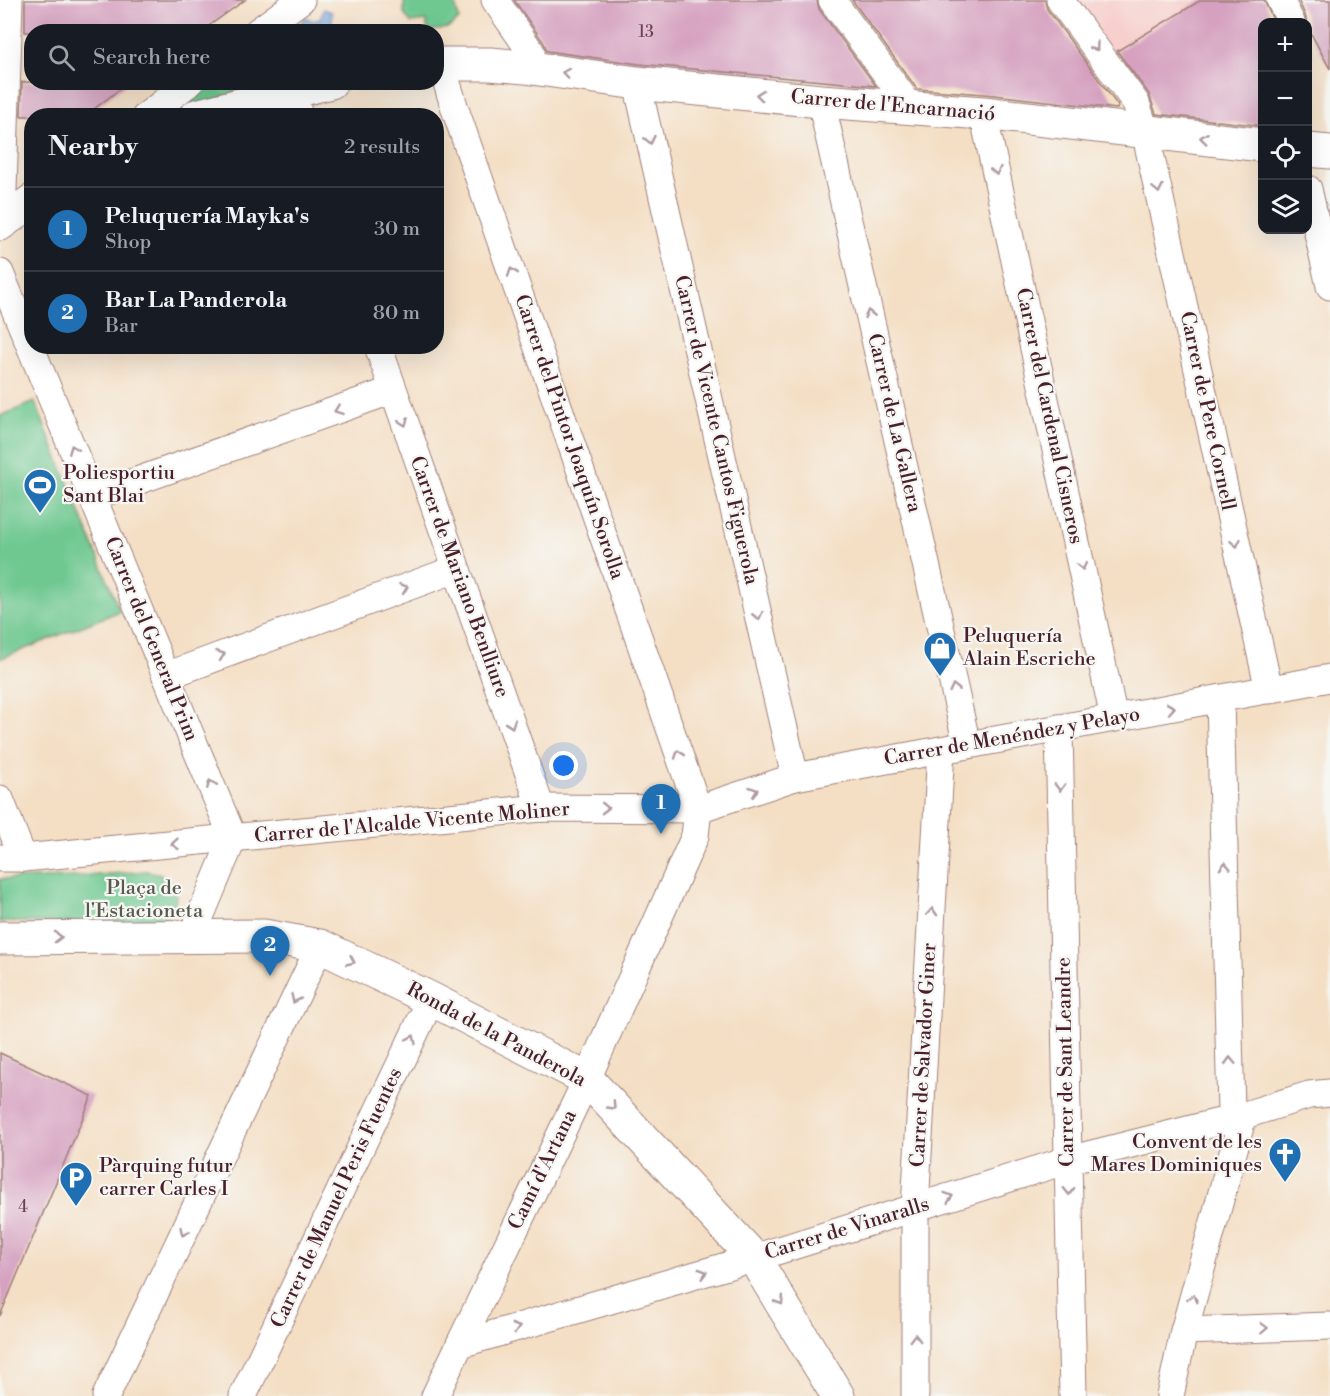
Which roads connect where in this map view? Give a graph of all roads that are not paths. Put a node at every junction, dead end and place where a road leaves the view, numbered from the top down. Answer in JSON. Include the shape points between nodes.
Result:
{"nodes":[{"id":1,"x":9,"y":0,"type":"edge"},
{"id":2,"x":301,"y":0,"type":"edge"},
{"id":3,"x":495,"y":0,"type":"edge"},
{"id":4,"x":832,"y":0,"type":"edge"},
{"id":5,"x":1060,"y":0,"type":"edge"},
{"id":6,"x":1280,"y":0,"type":"edge"},
{"id":7,"x":1289,"y":18,"type":"edge"},
{"id":8,"x":271,"y":24,"type":"edge"},
{"id":9,"x":444,"y":64,"type":"edge"},
{"id":10,"x":525,"y":67,"type":"junction"},
{"id":11,"x":444,"y":78,"type":"edge"},
{"id":12,"x":637,"y":82,"type":"junction"},
{"id":13,"x":180,"y":90,"type":"edge"},
{"id":14,"x":310,"y":90,"type":"edge"},
{"id":15,"x":292,"y":97,"type":"edge"},
{"id":16,"x":821,"y":101,"type":"junction"},
{"id":17,"x":156,"y":108,"type":"edge"},
{"id":18,"x":236,"y":108,"type":"edge"},
{"id":19,"x":912,"y":109,"type":"junction"},
{"id":20,"x":983,"y":113,"type":"junction"},
{"id":21,"x":1145,"y":131,"type":"junction"},
{"id":22,"x":1258,"y":144,"type":"edge"},
{"id":23,"x":1312,"y":150,"type":"edge"},
{"id":24,"x":1330,"y":152,"type":"edge"},
{"id":25,"x":24,"y":207,"type":"edge"},
{"id":26,"x":1312,"y":207,"type":"edge"},
{"id":27,"x":1,"y":224,"type":"edge"},
{"id":28,"x":0,"y":273,"type":"edge"},
{"id":29,"x":1330,"y":286,"type":"edge"},
{"id":30,"x":24,"y":331,"type":"edge"},
{"id":31,"x":33,"y":354,"type":"edge"},
{"id":32,"x":381,"y":354,"type":"edge"},
{"id":33,"x":393,"y":390,"type":"junction"},
{"id":34,"x":92,"y":497,"type":"junction"},
{"id":35,"x":456,"y":568,"type":"junction"},
{"id":36,"x":166,"y":676,"type":"junction"},
{"id":37,"x":1330,"y":678,"type":"edge"},
{"id":38,"x":1269,"y":690,"type":"junction"},
{"id":39,"x":1220,"y":699,"type":"junction"},
{"id":40,"x":1114,"y":718,"type":"junction"},
{"id":41,"x":1059,"y":728,"type":"junction"},
{"id":42,"x":954,"y":748,"type":"junction"},
{"id":43,"x":795,"y":777,"type":"junction"},
{"id":44,"x":0,"y":799,"type":"edge"},
{"id":45,"x":541,"y":808,"type":"junction"},
{"id":46,"x":698,"y":809,"type":"junction"},
{"id":47,"x":233,"y":838,"type":"junction"},
{"id":48,"x":12,"y":858,"type":"edge"},
{"id":49,"x":192,"y":936,"type":"junction"},
{"id":50,"x":0,"y":938,"type":"edge"},
{"id":51,"x":320,"y":946,"type":"junction"},
{"id":52,"x":431,"y":999,"type":"junction"},
{"id":53,"x":586,"y":1079,"type":"junction"},
{"id":54,"x":1330,"y":1093,"type":"edge"},
{"id":55,"x":1235,"y":1118,"type":"junction"},
{"id":56,"x":1068,"y":1160,"type":"junction"},
{"id":57,"x":915,"y":1208,"type":"junction"},
{"id":58,"x":754,"y":1258,"type":"junction"},
{"id":59,"x":1330,"y":1326,"type":"edge"},
{"id":60,"x":1184,"y":1330,"type":"junction"},
{"id":61,"x":460,"y":1344,"type":"junction"},
{"id":62,"x":106,"y":1396,"type":"edge"},
{"id":63,"x":243,"y":1396,"type":"edge"},
{"id":64,"x":435,"y":1396,"type":"edge"},
{"id":65,"x":838,"y":1396,"type":"edge"},
{"id":66,"x":915,"y":1396,"type":"edge"},
{"id":67,"x":1073,"y":1396,"type":"edge"},
{"id":68,"x":1170,"y":1396,"type":"edge"}],
"edges":[{"from":1,"to":27,"type":"street"},
{"from":2,"to":8,"type":"street"},
{"from":3,"to":10,"type":"street","via":[[531,52]]},
{"from":4,"to":19,"type":"street"},
{"from":5,"to":21,"type":"street","name":"Carrer de Pere Cornell","one_way":true,"via":[[1136,103]]},
{"from":6,"to":7,"type":"street"},
{"from":9,"to":10,"type":"street","name":"Carrer de l'Encarnació"},
{"from":12,"to":10,"type":"street","name":"Carrer de l'Encarnació","one_way":true},
{"from":46,"to":11,"type":"street","name":"Carrer del Pintor Joaquín Sorolla","one_way":true},
{"from":16,"to":12,"type":"street","name":"Carrer de l'Encarnació","one_way":true},
{"from":12,"to":43,"type":"street","name":"Carrer de Vicente Cantos Figuerola","one_way":true},
{"from":13,"to":17,"type":"street"},
{"from":14,"to":15,"type":"street"},
{"from":15,"to":18,"type":"street"},
{"from":16,"to":19,"type":"street","name":"Carrer de l'Encarnació"},
{"from":42,"to":16,"type":"street","name":"Carrer de La Gallera","one_way":true},
{"from":19,"to":20,"type":"street","name":"Carrer de l'Encarnació"},
{"from":20,"to":21,"type":"street","name":"Carrer de l'Encarnació"},
{"from":20,"to":40,"type":"street","name":"Carrer del Cardenal Cisneros","one_way":true},
{"from":22,"to":21,"type":"street","name":"Carrer de l'Encarnació","one_way":true},
{"from":21,"to":38,"type":"street","name":"Carrer de Pere Cornell","one_way":true},
{"from":23,"to":24,"type":"street"},
{"from":25,"to":27,"type":"street"},
{"from":26,"to":29,"type":"street"},
{"from":30,"to":28,"type":"street","name":"Carrer del General Prim","one_way":true},
{"from":34,"to":31,"type":"street","name":"Carrer del General Prim","one_way":true},
{"from":32,"to":33,"type":"street","name":"Carrer de Mariano Benlliure"},
{"from":33,"to":34,"type":"street","one_way":true},
{"from":33,"to":35,"type":"street","name":"Carrer de Mariano Benlliure","one_way":true},
{"from":34,"to":36,"type":"street","name":"Carrer del General Prim"},
{"from":36,"to":35,"type":"street","one_way":true},
{"from":35,"to":45,"type":"street","name":"Carrer de Mariano Benlliure","one_way":true},
{"from":47,"to":36,"type":"street","name":"Carrer del General Prim","one_way":true},
{"from":37,"to":38,"type":"street","name":"Carrer de Menéndez y Pelayo"},
{"from":38,"to":39,"type":"street","name":"Carrer de Menéndez y Pelayo"},
{"from":40,"to":39,"type":"street","name":"Carrer de Menéndez y Pelayo","one_way":true},
{"from":55,"to":39,"type":"street","one_way":true,"via":[[1231,1110]]},
{"from":40,"to":41,"type":"street","name":"Carrer de Menéndez y Pelayo"},
{"from":41,"to":42,"type":"street","name":"Carrer de Menéndez y Pelayo"},
{"from":41,"to":56,"type":"street","name":"Carrer de Sant Leandre","one_way":true},
{"from":42,"to":43,"type":"street","name":"Carrer de Menéndez y Pelayo"},
{"from":57,"to":42,"type":"street","name":"Carrer de Salvador Giner","one_way":true},
{"from":46,"to":43,"type":"street","name":"Carrer de Menéndez y Pelayo","one_way":true},
{"from":44,"to":48,"type":"street"},
{"from":45,"to":46,"type":"street","name":"Carrer de l'Alcalde Vicente Moliner","one_way":true},
{"from":45,"to":47,"type":"street","name":"Carrer de l'Alcalde Vicente Moliner"},
{"from":46,"to":53,"type":"street","name":"Camí d'Artana","via":[[695,836]]},
{"from":47,"to":48,"type":"street","one_way":true},
{"from":47,"to":49,"type":"street"},
{"from":50,"to":49,"type":"street","one_way":true},
{"from":49,"to":51,"type":"street","name":"Ronda de la Panderola","via":[[264,936]]},
{"from":51,"to":52,"type":"street","name":"Ronda de la Panderola","one_way":true},
{"from":51,"to":62,"type":"street","one_way":true},
{"from":52,"to":53,"type":"street","name":"Ronda de la Panderola"},
{"from":63,"to":52,"type":"street","name":"Carrer de Manuel Peris Fuentes","one_way":true},
{"from":53,"to":58,"type":"street","name":"Ronda de la Panderola","one_way":true},
{"from":53,"to":61,"type":"street","name":"Camí d'Artana"},
{"from":54,"to":55,"type":"street","name":"Carrer de Vinaralls","via":[[1309,1095]]},
{"from":55,"to":56,"type":"street","name":"Carrer de Vinaralls"},
{"from":60,"to":55,"type":"street","one_way":true,"via":[[1240,1127]]},
{"from":57,"to":56,"type":"street","name":"Carrer de Vinaralls","one_way":true},
{"from":56,"to":67,"type":"street","name":"Carrer de Sant Leandre","one_way":true},
{"from":57,"to":58,"type":"street","name":"Carrer de Vinaralls"},
{"from":66,"to":57,"type":"street","name":"Carrer de Salvador Giner","one_way":true},
{"from":61,"to":58,"type":"street","name":"Carrer de Vinaralls","one_way":true},
{"from":58,"to":65,"type":"street","name":"Ronda de la Panderola","one_way":true},
{"from":60,"to":59,"type":"street","one_way":true},
{"from":60,"to":68,"type":"street"},
{"from":61,"to":64,"type":"street","name":"Camí d'Artana"}]}
